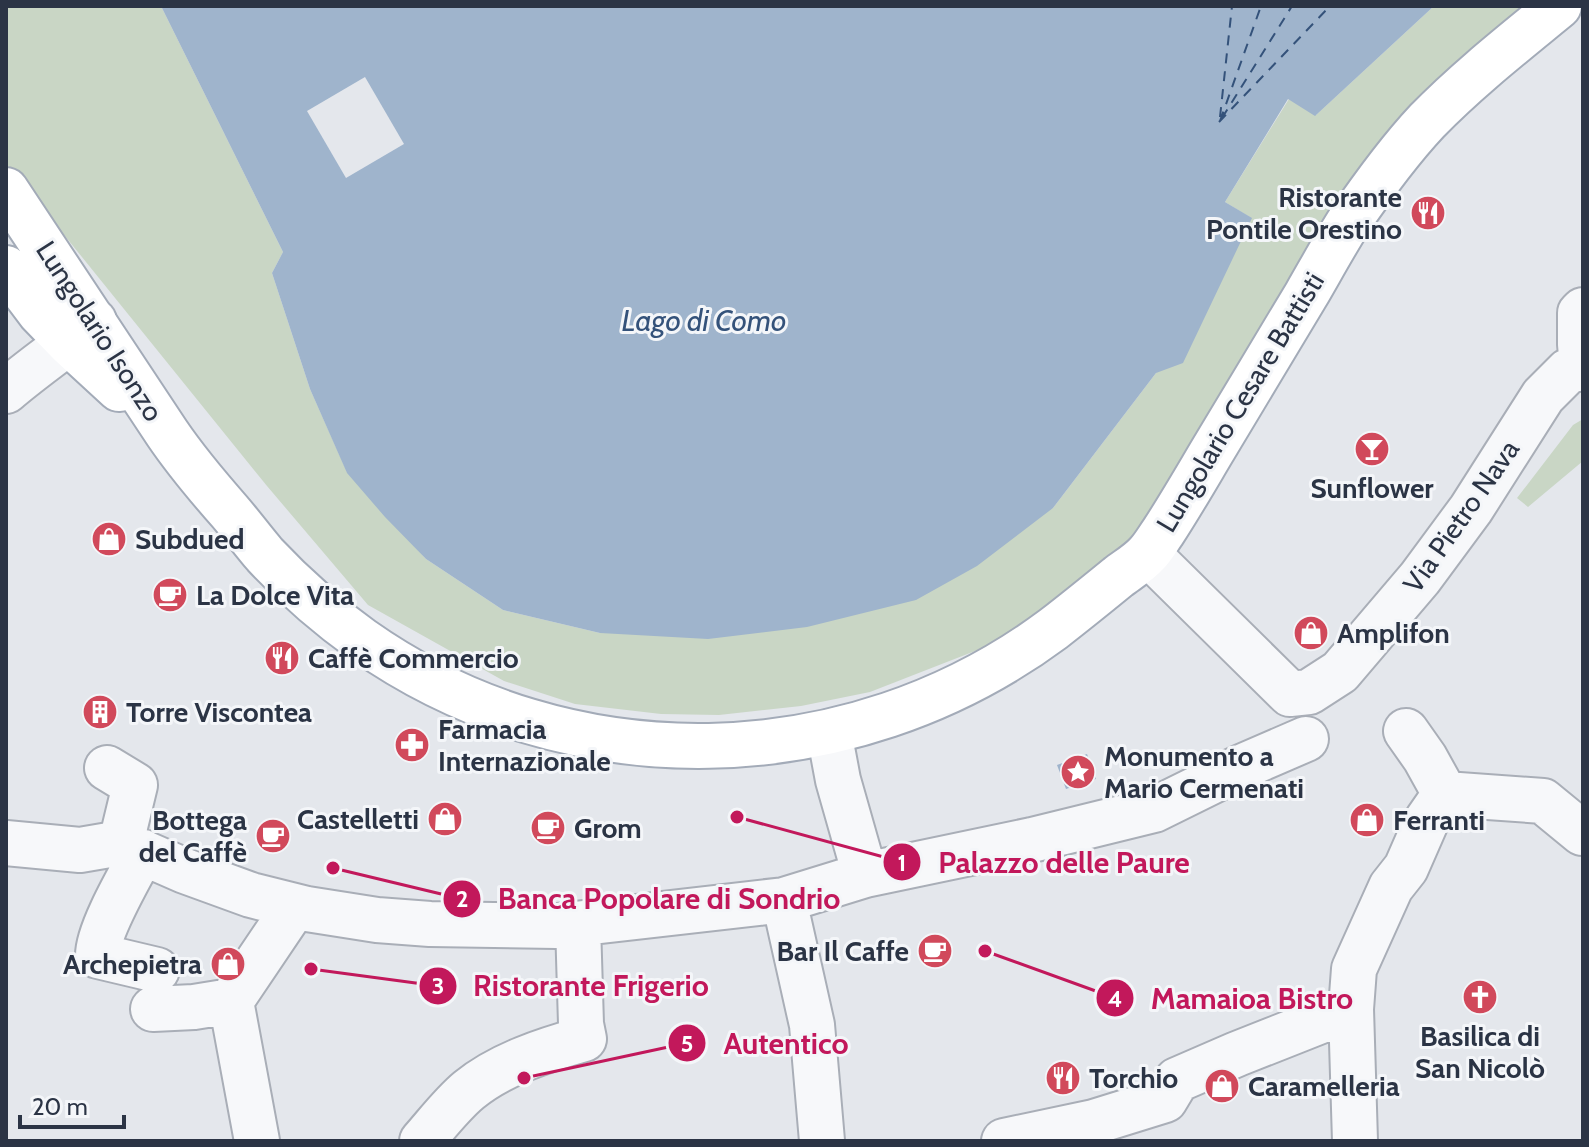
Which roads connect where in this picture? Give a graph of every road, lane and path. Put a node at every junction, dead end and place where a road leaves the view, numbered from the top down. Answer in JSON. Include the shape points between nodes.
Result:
{"nodes":[{"id":1,"x":1559,"y":6,"type":"edge"},
{"id":2,"x":6,"y":190,"type":"edge"},
{"id":3,"x":6,"y":268,"type":"edge"},
{"id":4,"x":1583,"y":310,"type":"edge"},
{"id":5,"x":81,"y":332,"type":"junction"},
{"id":6,"x":1583,"y":368,"type":"edge"},
{"id":7,"x":6,"y":391,"type":"edge"},
{"id":8,"x":1148,"y":554,"type":"junction"},
{"id":9,"x":1406,"y":731,"type":"dead end"},
{"id":10,"x":829,"y":732,"type":"junction"},
{"id":11,"x":1306,"y":739,"type":"dead end"},
{"id":12,"x":107,"y":768,"type":"dead end"},
{"id":13,"x":1445,"y":794,"type":"junction"},
{"id":14,"x":1582,"y":833,"type":"edge"},
{"id":15,"x":6,"y":843,"type":"edge"},
{"id":16,"x":115,"y":848,"type":"junction"},
{"id":17,"x":850,"y":880,"type":"junction"},
{"id":18,"x":784,"y":900,"type":"junction"},
{"id":19,"x":295,"y":906,"type":"junction"},
{"id":20,"x":578,"y":924,"type":"junction"},
{"id":21,"x":231,"y":1001,"type":"junction"},
{"id":22,"x":1351,"y":1009,"type":"junction"},
{"id":23,"x":257,"y":1141,"type":"edge"},
{"id":24,"x":422,"y":1141,"type":"edge"},
{"id":25,"x":822,"y":1141,"type":"edge"},
{"id":26,"x":1004,"y":1141,"type":"edge"},
{"id":27,"x":1355,"y":1141,"type":"edge"}],
"edges":[{"from":1,"to":8,"type":"main road","name":"Lungolario Cesare Battisti","via":[[1426,122],[1382,175]]},
{"from":2,"to":5,"type":"main road","name":"Lungolario Isonzo"},
{"from":3,"to":5,"type":"main road","name":"Lungolario Isonzo","via":[[40,313]]},
{"from":4,"to":6,"type":"street","name":"Via Pietro Nava"},
{"from":5,"to":7,"type":"street"},
{"from":5,"to":10,"type":"main road","name":"Lungolario Isonzo","via":[[250,537],[302,592],[404,667],[508,714],[560,730],[644,744],[732,745]]},
{"from":6,"to":8,"type":"street","name":"Via Pietro Nava","via":[[1568,371],[1543,396],[1429,567],[1340,672],[1309,692],[1290,694]]},
{"from":8,"to":10,"type":"main road","name":"Lungolario Isonzo","via":[[1040,638],[964,684],[918,705]]},
{"from":9,"to":13,"type":"street"},
{"from":10,"to":17,"type":"street"},
{"from":11,"to":17,"type":"street","via":[[1154,810]]},
{"from":12,"to":16,"type":"street","via":[[135,785]]},
{"from":13,"to":14,"type":"street","via":[[1543,801]]},
{"from":13,"to":22,"type":"street","via":[[1368,934],[1354,969]]},
{"from":15,"to":16,"type":"street"},
{"from":16,"to":19,"type":"street"},
{"from":16,"to":21,"type":"street","via":[[119,897],[98,956],[194,1007]]},
{"from":17,"to":18,"type":"street"},
{"from":18,"to":20,"type":"street"},
{"from":18,"to":25,"type":"street","via":[[812,1027]]},
{"from":19,"to":20,"type":"street","via":[[404,922]]},
{"from":19,"to":21,"type":"street"},
{"from":20,"to":24,"type":"street","via":[[584,1039],[528,1058],[469,1090]]},
{"from":21,"to":23,"type":"street"},
{"from":22,"to":26,"type":"street","via":[[1177,1080],[1165,1100]]},
{"from":22,"to":27,"type":"street"}]}
